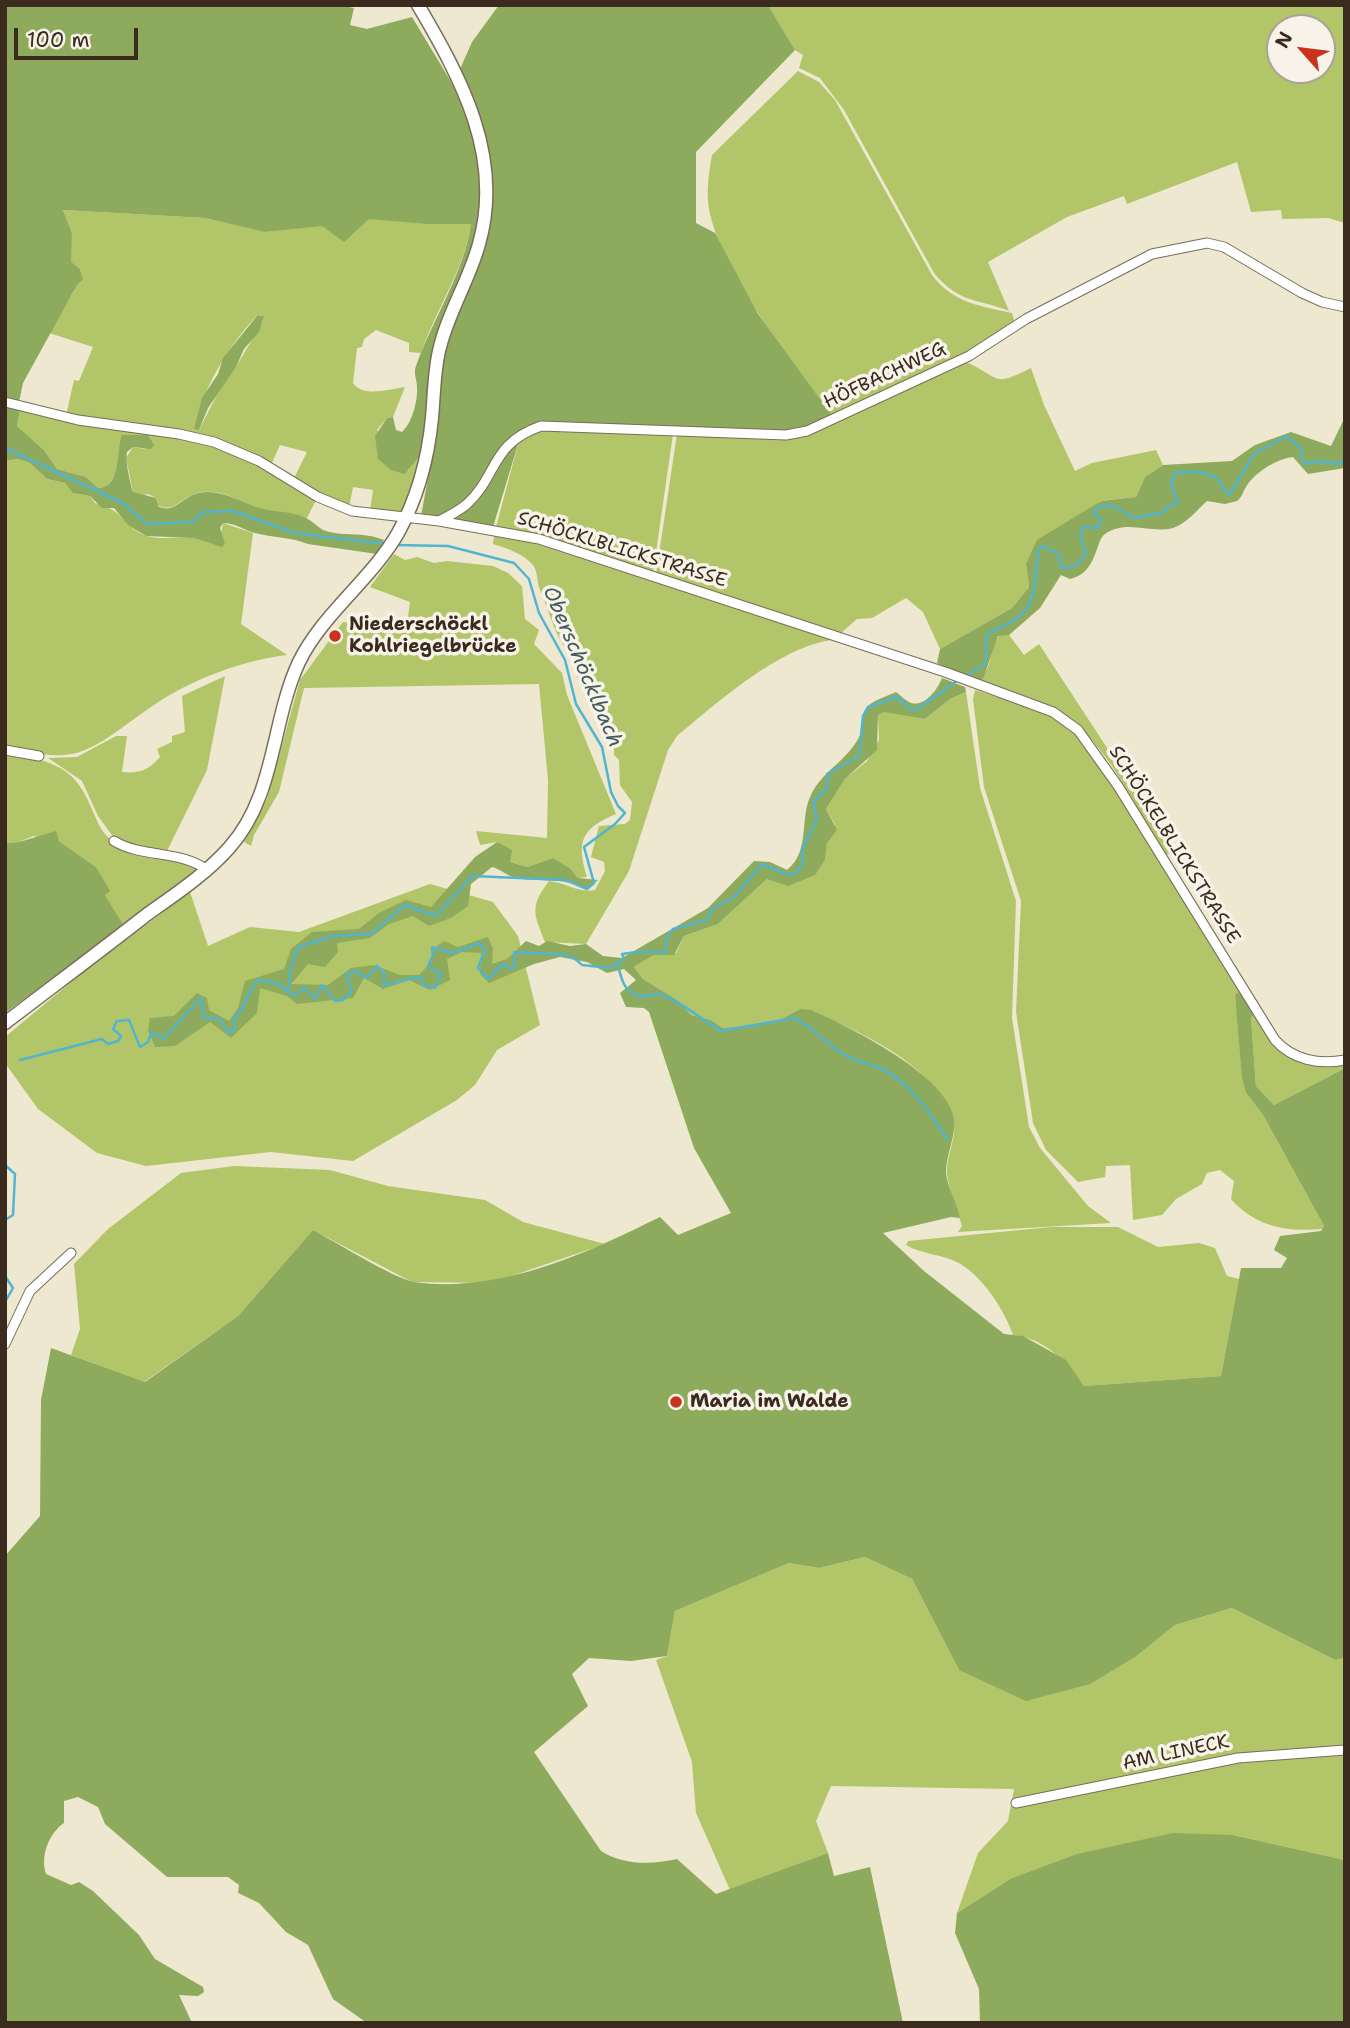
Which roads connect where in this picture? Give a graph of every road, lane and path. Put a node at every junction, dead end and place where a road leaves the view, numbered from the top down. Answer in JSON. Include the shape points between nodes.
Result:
{"nodes":[{"id":1,"x":418,"y":5,"type":"edge"},
{"id":2,"x":1345,"y":307,"type":"edge"},
{"id":3,"x":5,"y":401,"type":"edge"},
{"id":4,"x":406,"y":518,"type":"junction"},
{"id":5,"x":439,"y":521,"type":"junction"},
{"id":6,"x":945,"y":672,"type":"joint"},
{"id":7,"x":5,"y":750,"type":"edge"},
{"id":8,"x":39,"y":756,"type":"dead end"},
{"id":9,"x":114,"y":841,"type":"dead end"},
{"id":10,"x":207,"y":870,"type":"junction"},
{"id":11,"x":5,"y":1023,"type":"edge"},
{"id":12,"x":1345,"y":1060,"type":"edge"},
{"id":13,"x":71,"y":1253,"type":"dead end"},
{"id":14,"x":5,"y":1344,"type":"edge"},
{"id":15,"x":1345,"y":1750,"type":"edge"},
{"id":16,"x":1016,"y":1803,"type":"dead end"}],
"edges":[{"from":1,"to":4,"type":"main road","via":[[474,113],[485,157],[487,204],[479,245],[438,353],[429,449]]},
{"from":2,"to":5,"type":"street","name":"HÖFBACHWEG","via":[[1302,293],[1224,247],[1207,243],[1152,254],[1026,318],[969,356],[807,431],[786,435],[541,426],[505,447],[468,503]]},
{"from":3,"to":4,"type":"street","name":"SCHÖCKLBLICKSTRASSE","via":[[88,422],[214,442],[260,461],[342,508]]},
{"from":4,"to":5,"type":"street","name":"SCHÖCKLBLICKSTRASSE"},
{"from":4,"to":10,"type":"main road","via":[[383,556],[307,648],[286,694],[257,804],[240,834]]},
{"from":5,"to":6,"type":"street","name":"SCHÖCKLBLICKSTRASSE","via":[[539,539]]},
{"from":6,"to":12,"type":"street","name":"SCHÖCKELBLICKSTRASSE","via":[[1046,709],[1074,727],[1130,804],[1275,1040],[1306,1060]]},
{"from":7,"to":8,"type":"street"},
{"from":9,"to":10,"type":"street","via":[[134,851],[195,862]]},
{"from":10,"to":11,"type":"main road"},
{"from":13,"to":14,"type":"street","via":[[30,1291]]},
{"from":15,"to":16,"type":"street","name":"AM LINECK","via":[[1226,1760]]}]}
